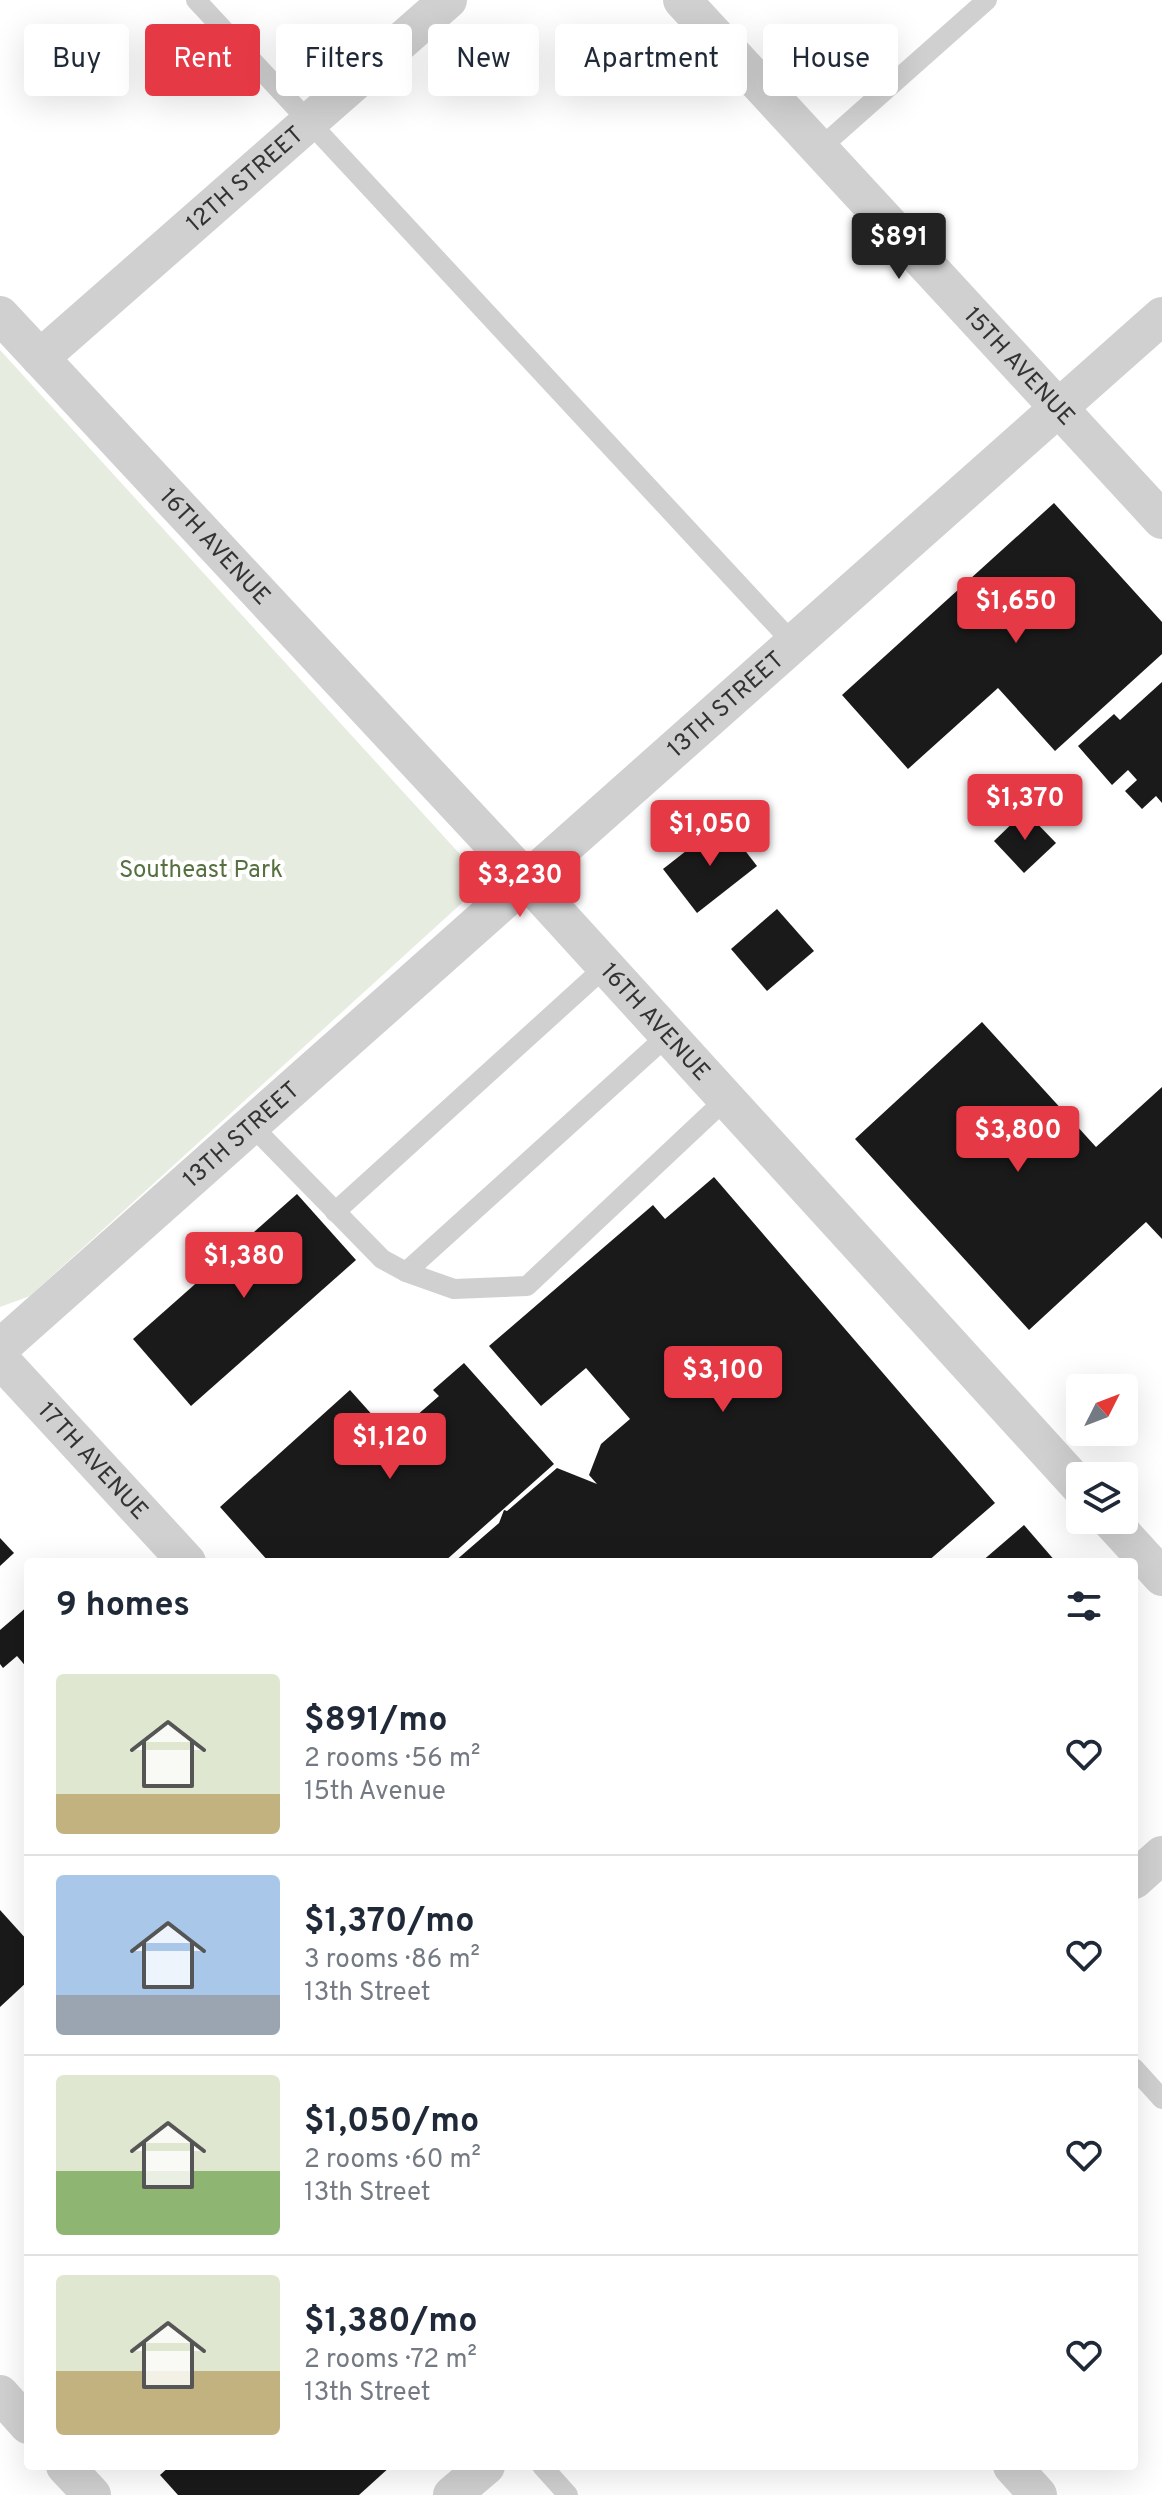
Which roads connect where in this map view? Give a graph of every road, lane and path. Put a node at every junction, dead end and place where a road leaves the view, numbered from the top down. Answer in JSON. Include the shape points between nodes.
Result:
{"nodes":[{"id":1,"x":196,"y":0,"type":"edge"},
{"id":2,"x":448,"y":0,"type":"edge"},
{"id":3,"x":682,"y":0,"type":"edge"},
{"id":4,"x":987,"y":0,"type":"edge"},
{"id":5,"x":311,"y":123,"type":"junction"},
{"id":6,"x":819,"y":149,"type":"junction"},
{"id":7,"x":0,"y":315,"type":"edge"},
{"id":8,"x":1162,"y":316,"type":"edge"},
{"id":9,"x":40,"y":358,"type":"junction"},
{"id":10,"x":1057,"y":407,"type":"junction"},
{"id":11,"x":1162,"y":520,"type":"edge"},
{"id":12,"x":793,"y":643,"type":"junction"},
{"id":13,"x":526,"y":879,"type":"junction"},
{"id":14,"x":605,"y":967,"type":"junction"},
{"id":15,"x":668,"y":1035,"type":"junction"},
{"id":16,"x":726,"y":1099,"type":"junction"},
{"id":17,"x":251,"y":1125,"type":"junction"},
{"id":18,"x":335,"y":1212,"type":"junction"},
{"id":19,"x":406,"y":1272,"type":"junction"},
{"id":20,"x":0,"y":1348,"type":"edge"},
{"id":21,"x":0,"y":1359,"type":"edge"},
{"id":22,"x":1066,"y":1472,"type":"edge"},
{"id":23,"x":1123,"y":1534,"type":"edge"},
{"id":24,"x":183,"y":1558,"type":"edge"},
{"id":25,"x":1162,"y":1577,"type":"edge"},
{"id":26,"x":1162,"y":1855,"type":"edge"},
{"id":27,"x":1138,"y":1876,"type":"edge"},
{"id":28,"x":1138,"y":2072,"type":"edge"},
{"id":29,"x":1162,"y":2099,"type":"edge"},
{"id":30,"x":0,"y":2394,"type":"edge"},
{"id":31,"x":24,"y":2421,"type":"edge"},
{"id":32,"x":69,"y":2470,"type":"edge"},
{"id":33,"x":481,"y":2470,"type":"edge"},
{"id":34,"x":546,"y":2470,"type":"edge"},
{"id":35,"x":1016,"y":2470,"type":"edge"},
{"id":36,"x":92,"y":2495,"type":"edge"},
{"id":37,"x":452,"y":2495,"type":"edge"},
{"id":38,"x":568,"y":2495,"type":"edge"},
{"id":39,"x":1038,"y":2495,"type":"edge"}],
"edges":[{"from":1,"to":5,"type":"lane"},
{"from":2,"to":5,"type":"street","name":"12TH STREET"},
{"from":3,"to":6,"type":"street","name":"15TH AVENUE"},
{"from":4,"to":6,"type":"lane"},
{"from":5,"to":9,"type":"street","name":"12TH STREET"},
{"from":5,"to":12,"type":"lane"},
{"from":6,"to":10,"type":"street","name":"15TH AVENUE"},
{"from":7,"to":9,"type":"street","name":"16TH AVENUE"},
{"from":8,"to":10,"type":"street","name":"13TH STREET"},
{"from":9,"to":13,"type":"street","name":"16TH AVENUE"},
{"from":10,"to":11,"type":"street","name":"15TH AVENUE"},
{"from":10,"to":12,"type":"street","name":"13TH STREET"},
{"from":12,"to":13,"type":"street","name":"13TH STREET"},
{"from":13,"to":14,"type":"street","name":"16TH AVENUE"},
{"from":13,"to":17,"type":"street","name":"13TH STREET"},
{"from":14,"to":15,"type":"street","name":"16TH AVENUE"},
{"from":14,"to":18,"type":"lane"},
{"from":15,"to":16,"type":"street","name":"16TH AVENUE"},
{"from":15,"to":19,"type":"lane"},
{"from":16,"to":19,"type":"lane","via":[[527,1286],[454,1289]]},
{"from":16,"to":22,"type":"street","name":"16TH AVENUE"},
{"from":17,"to":18,"type":"lane"},
{"from":17,"to":20,"type":"street","name":"13TH STREET"},
{"from":18,"to":19,"type":"lane","via":[[382,1259]]},
{"from":21,"to":24,"type":"street","name":"17TH AVENUE"},
{"from":23,"to":25,"type":"street"},
{"from":26,"to":27,"type":"street"},
{"from":28,"to":29,"type":"lane"},
{"from":30,"to":31,"type":"street"},
{"from":32,"to":36,"type":"street"},
{"from":33,"to":37,"type":"street"},
{"from":34,"to":38,"type":"lane"},
{"from":35,"to":39,"type":"street"}]}
